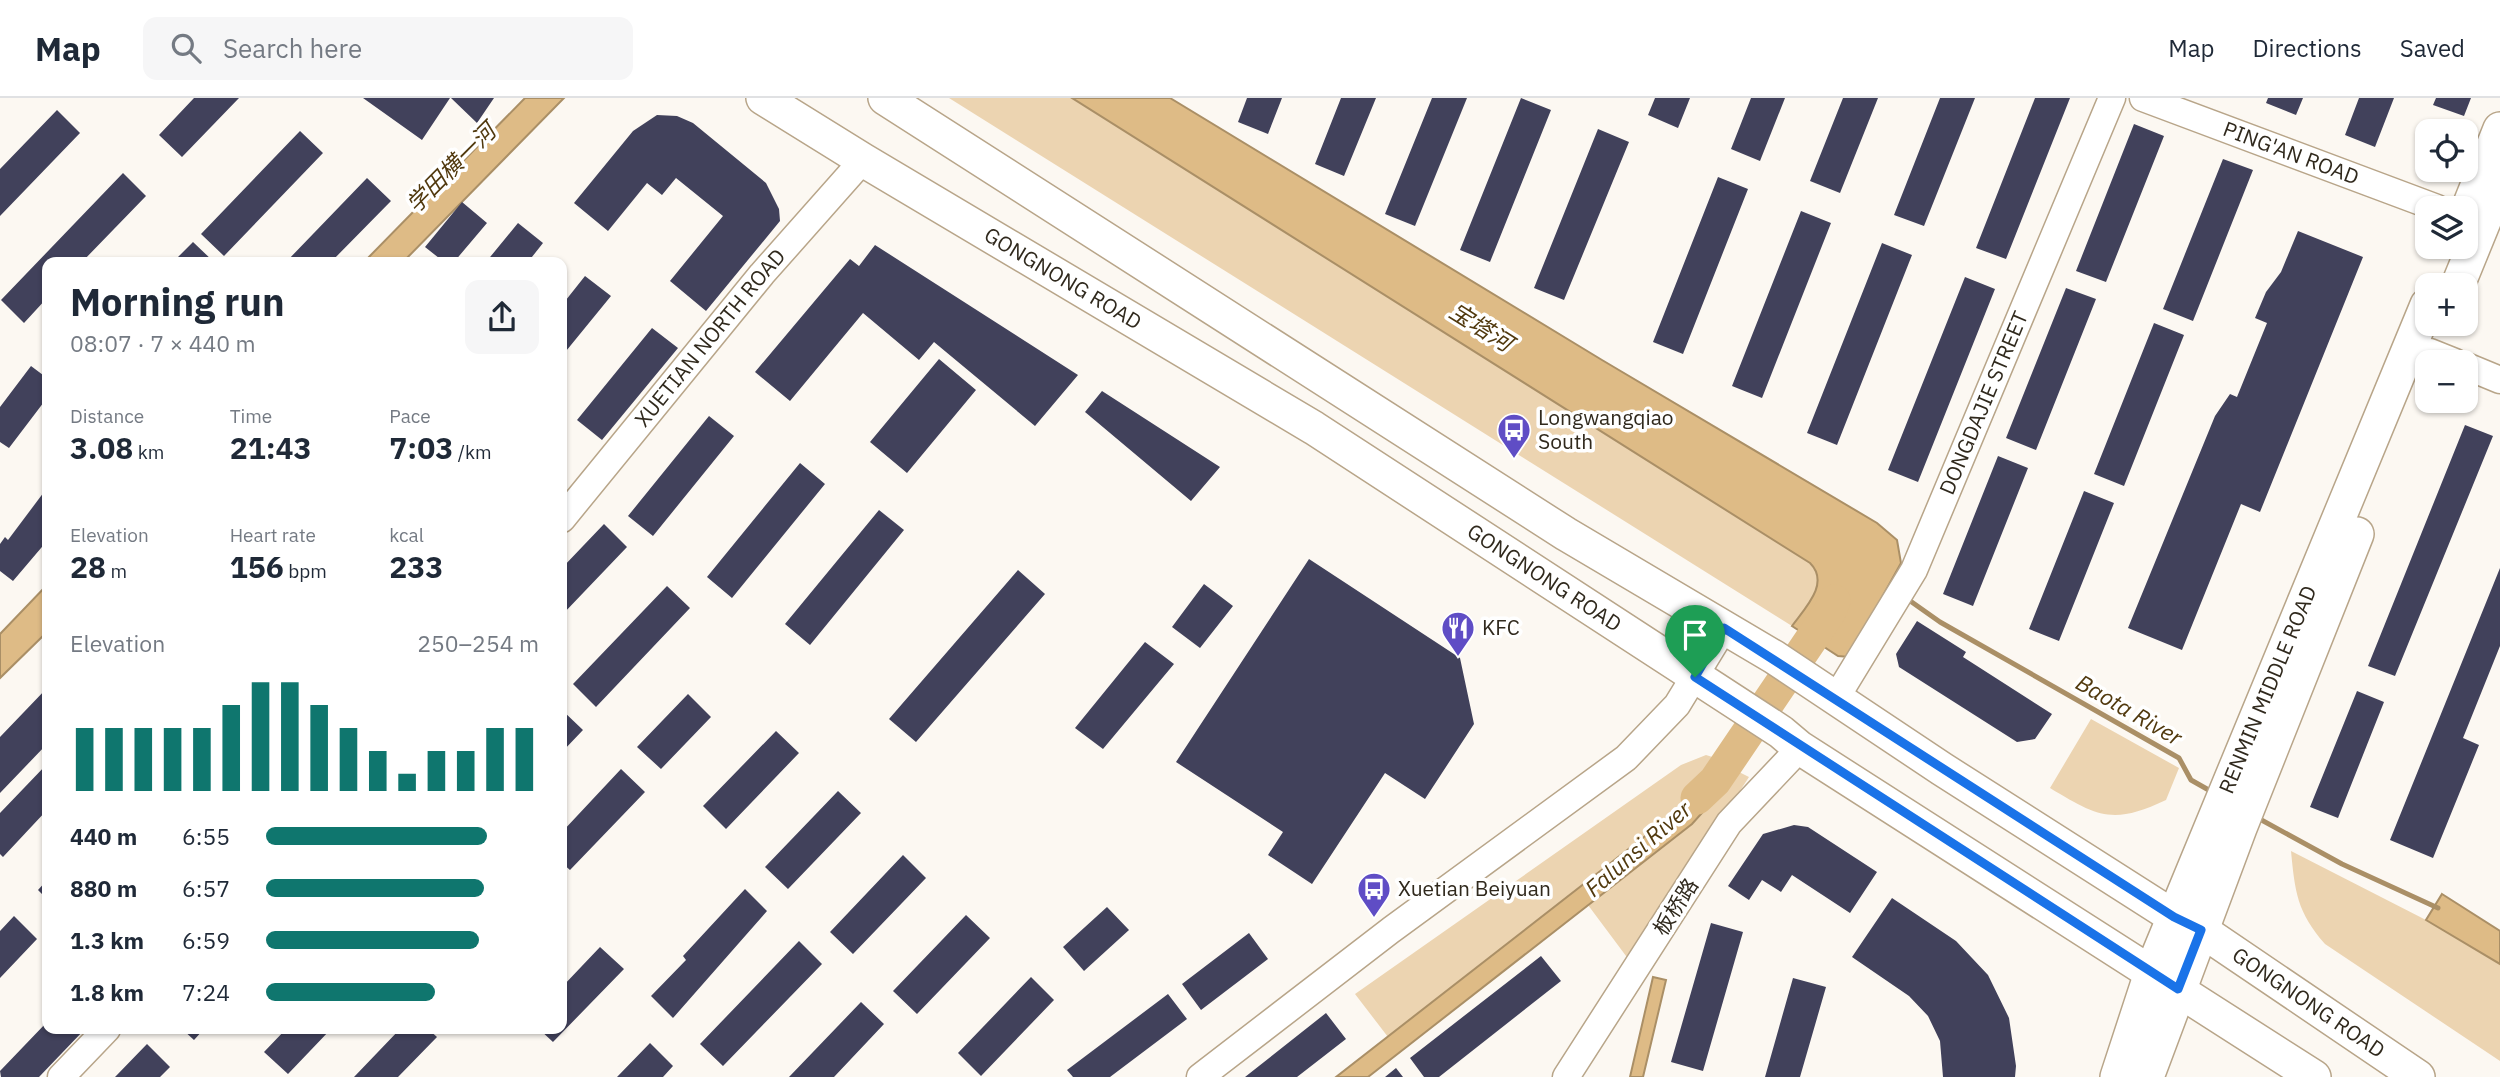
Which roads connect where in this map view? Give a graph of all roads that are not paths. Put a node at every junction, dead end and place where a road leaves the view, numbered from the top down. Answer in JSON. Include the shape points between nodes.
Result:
{"nodes":[{"id":1,"x":764,"y":98,"type":"edge"},
{"id":2,"x":885,"y":98,"type":"edge"},
{"id":3,"x":2112,"y":98,"type":"edge"},
{"id":4,"x":2143,"y":98,"type":"edge"},
{"id":5,"x":2500,"y":128,"type":"edge"},
{"id":6,"x":863,"y":160,"type":"junction"},
{"id":7,"x":2500,"y":182,"type":"edge"},
{"id":8,"x":2473,"y":196,"type":"edge"},
{"id":9,"x":2415,"y":200,"type":"edge"},
{"id":10,"x":2463,"y":273,"type":"edge"},
{"id":11,"x":2415,"y":336,"type":"edge"},
{"id":12,"x":2442,"y":346,"type":"edge"},
{"id":13,"x":2478,"y":371,"type":"edge"},
{"id":14,"x":2500,"y":380,"type":"edge"},
{"id":15,"x":567,"y":513,"type":"edge"},
{"id":16,"x":1724,"y":628,"type":"junction"},
{"id":17,"x":1695,"y":677,"type":"junction"},
{"id":18,"x":1828,"y":692,"type":"junction"},
{"id":19,"x":1791,"y":740,"type":"junction"},
{"id":20,"x":2246,"y":780,"type":"junction"},
{"id":21,"x":2188,"y":923,"type":"junction"},
{"id":22,"x":2165,"y":979,"type":"junction"},
{"id":23,"x":102,"y":1034,"type":"edge"},
{"id":24,"x":61,"y":1077,"type":"edge"},
{"id":25,"x":1200,"y":1077,"type":"edge"},
{"id":26,"x":1566,"y":1077,"type":"edge"},
{"id":27,"x":2117,"y":1077,"type":"edge"},
{"id":28,"x":2147,"y":1077,"type":"edge"},
{"id":29,"x":2314,"y":1077,"type":"edge"},
{"id":30,"x":2418,"y":1077,"type":"edge"}],
"edges":[{"from":1,"to":6,"type":"main road","name":"GONGNONG ROAD"},
{"from":2,"to":16,"type":"main road","name":"GONGNONG ROAD","via":[[1566,534]]},
{"from":3,"to":18,"type":"street","name":"DONGDAJIE STREET","via":[[1914,570]]},
{"from":4,"to":9,"type":"street","name":"PING'AN ROAD"},
{"from":5,"to":8,"type":"main road"},
{"from":6,"to":15,"type":"street","name":"XUETIAN NORTH ROAD","via":[[762,274]]},
{"from":6,"to":17,"type":"main road","name":"GONGNONG ROAD","via":[[1314,428]]},
{"from":7,"to":10,"type":"main road"},
{"from":11,"to":20,"type":"main road","name":"RENMIN MIDDLE ROAD"},
{"from":12,"to":20,"type":"main road","name":"RENMIN MIDDLE ROAD"},
{"from":13,"to":14,"type":"street"},
{"from":16,"to":17,"type":"street"},
{"from":16,"to":18,"type":"main road","name":"GONGNONG ROAD"},
{"from":17,"to":19,"type":"main road","name":"GONGNONG ROAD"},
{"from":17,"to":25,"type":"street","via":[[1676,705],[1626,758]]},
{"from":18,"to":21,"type":"main road","name":"GONGNONG ROAD"},
{"from":19,"to":22,"type":"main road","name":"GONGNONG ROAD"},
{"from":19,"to":26,"type":"street","name":"板桥路","via":[[1729,823]]},
{"from":20,"to":21,"type":"main road","name":"RENMIN MIDDLE ROAD"},
{"from":21,"to":22,"type":"main road","name":"RENMIN MIDDLE ROAD"},
{"from":21,"to":30,"type":"main road","name":"GONGNONG ROAD"},
{"from":22,"to":27,"type":"main road","name":"RENMIN MIDDLE ROAD"},
{"from":22,"to":28,"type":"main road","name":"RENMIN MIDDLE ROAD"},
{"from":22,"to":29,"type":"main road","name":"GONGNONG ROAD"},
{"from":23,"to":24,"type":"street"}]}
